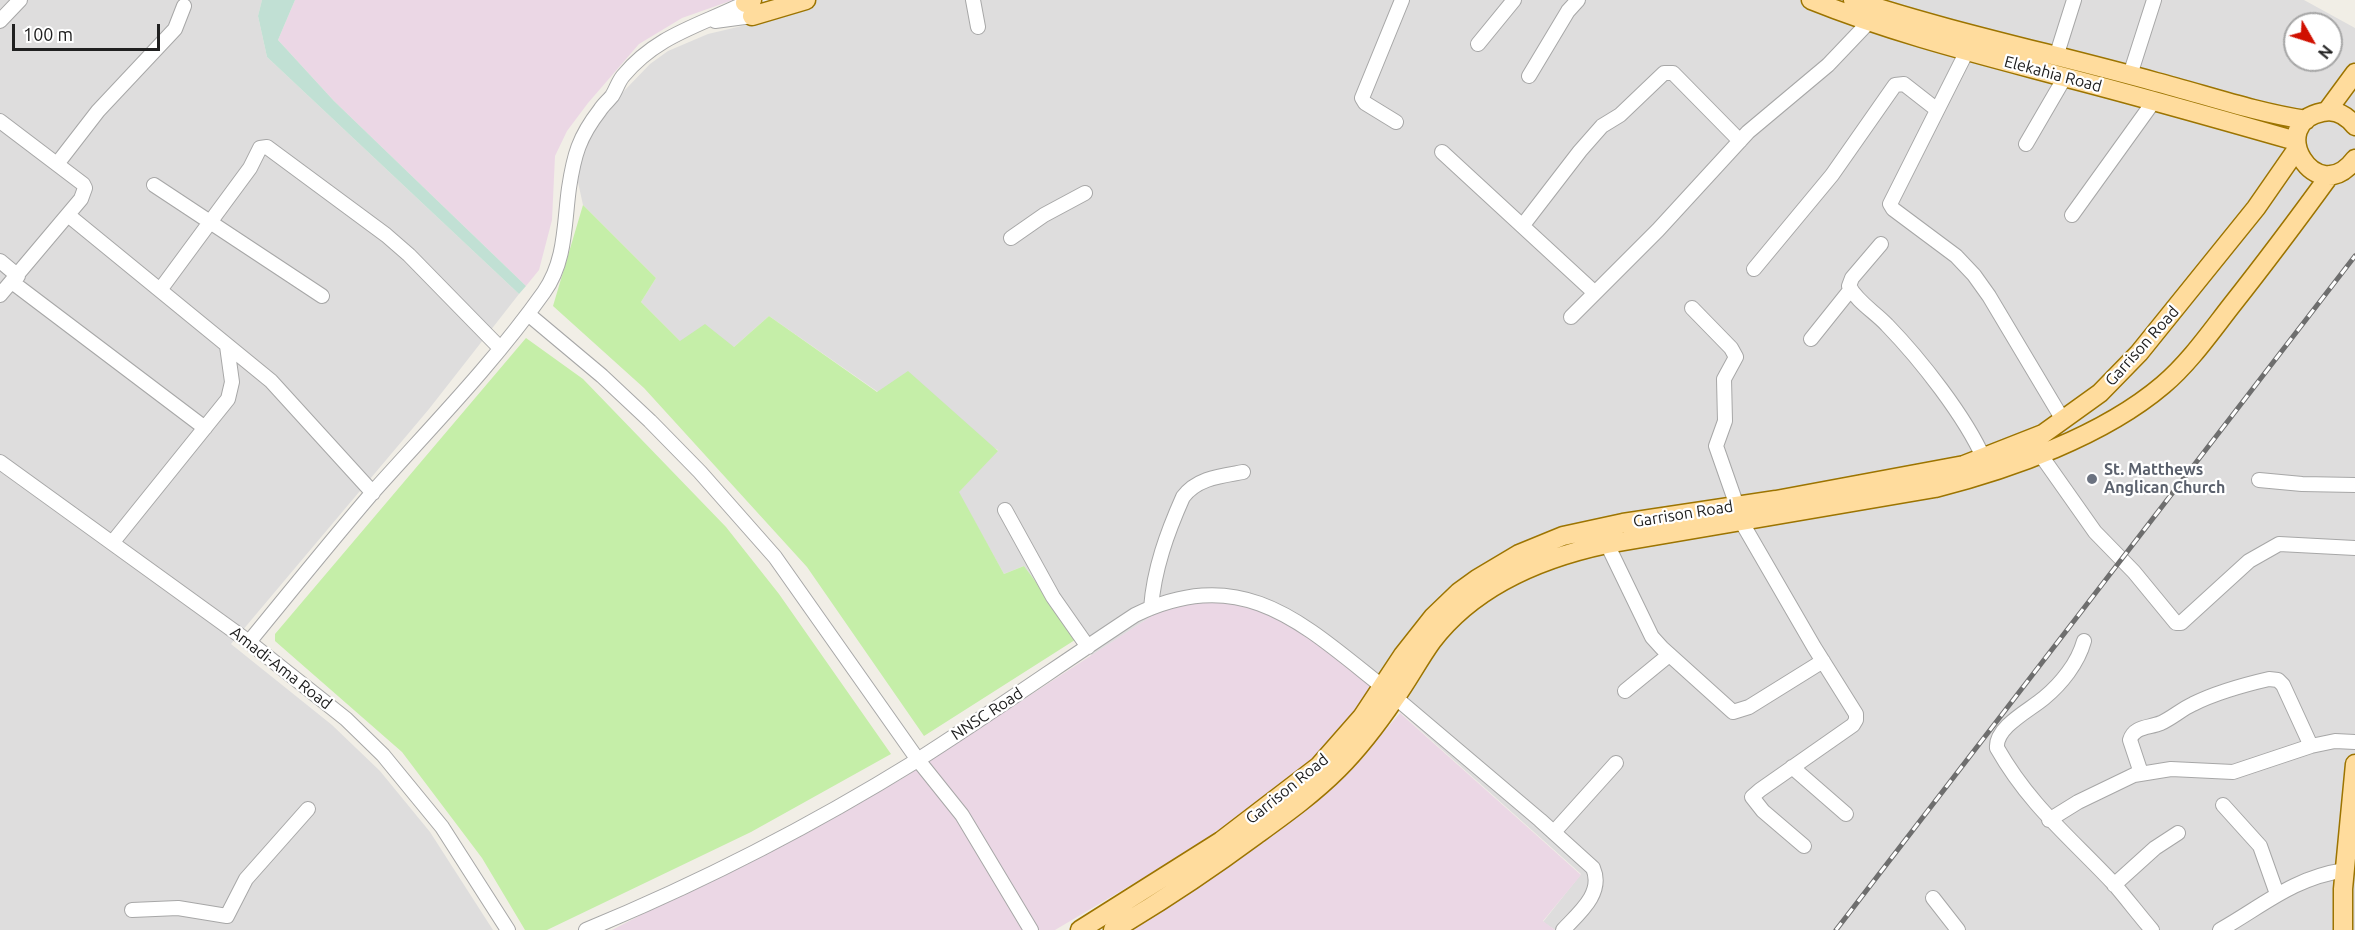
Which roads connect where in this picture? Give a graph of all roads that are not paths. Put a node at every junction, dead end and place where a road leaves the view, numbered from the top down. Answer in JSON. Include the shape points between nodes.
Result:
{"nodes":[{"id":1,"x":20,"y":0,"type":"edge"},
{"id":2,"x":768,"y":0,"type":"edge"},
{"id":3,"x":972,"y":0,"type":"edge"},
{"id":4,"x":1401,"y":0,"type":"edge"},
{"id":5,"x":1514,"y":0,"type":"edge"},
{"id":6,"x":1578,"y":0,"type":"edge"},
{"id":7,"x":1811,"y":0,"type":"edge"},
{"id":8,"x":1853,"y":0,"type":"edge"},
{"id":9,"x":2074,"y":0,"type":"edge"},
{"id":10,"x":2154,"y":0,"type":"edge"},
{"id":11,"x":794,"y":1,"type":"edge"},
{"id":12,"x":749,"y":5,"type":"edge"},
{"id":13,"x":184,"y":6,"type":"dead end"},
{"id":14,"x":0,"y":21,"type":"edge"},
{"id":15,"x":1868,"y":23,"type":"junction"},
{"id":16,"x":978,"y":27,"type":"dead end"},
{"id":17,"x":1478,"y":44,"type":"dead end"},
{"id":18,"x":1967,"y":51,"type":"junction"},
{"id":19,"x":2056,"y":57,"type":"junction"},
{"id":20,"x":2355,"y":73,"type":"edge"},
{"id":21,"x":1529,"y":75,"type":"dead end"},
{"id":22,"x":2130,"y":75,"type":"junction"},
{"id":23,"x":2065,"y":77,"type":"junction"},
{"id":24,"x":2154,"y":100,"type":"junction"},
{"id":25,"x":1936,"y":109,"type":"junction"},
{"id":26,"x":2327,"y":111,"type":"junction"},
{"id":27,"x":2306,"y":120,"type":"junction"},
{"id":28,"x":0,"y":121,"type":"edge"},
{"id":29,"x":1396,"y":122,"type":"dead end"},
{"id":30,"x":2355,"y":126,"type":"edge"},
{"id":31,"x":1740,"y":141,"type":"junction"},
{"id":32,"x":2026,"y":144,"type":"dead end"},
{"id":33,"x":2296,"y":145,"type":"junction"},
{"id":34,"x":1442,"y":152,"type":"dead end"},
{"id":35,"x":57,"y":164,"type":"junction"},
{"id":36,"x":2346,"y":170,"type":"edge"},
{"id":37,"x":154,"y":184,"type":"dead end"},
{"id":38,"x":1084,"y":193,"type":"dead end"},
{"id":39,"x":68,"y":215,"type":"junction"},
{"id":40,"x":2072,"y":215,"type":"dead end"},
{"id":41,"x":210,"y":221,"type":"junction"},
{"id":42,"x":1523,"y":225,"type":"junction"},
{"id":43,"x":1011,"y":238,"type":"dead end"},
{"id":44,"x":1881,"y":244,"type":"dead end"},
{"id":45,"x":0,"y":261,"type":"edge"},
{"id":46,"x":1754,"y":268,"type":"dead end"},
{"id":47,"x":15,"y":279,"type":"junction"},
{"id":48,"x":1851,"y":289,"type":"junction"},
{"id":49,"x":160,"y":290,"type":"junction"},
{"id":50,"x":1594,"y":293,"type":"junction"},
{"id":51,"x":0,"y":295,"type":"edge"},
{"id":52,"x":322,"y":296,"type":"dead end"},
{"id":53,"x":1692,"y":309,"type":"dead end"},
{"id":54,"x":528,"y":314,"type":"junction"},
{"id":55,"x":1571,"y":317,"type":"dead end"},
{"id":56,"x":1811,"y":339,"type":"dead end"},
{"id":57,"x":227,"y":346,"type":"junction"},
{"id":58,"x":499,"y":347,"type":"junction"},
{"id":59,"x":2063,"y":420,"type":"junction"},
{"id":60,"x":205,"y":428,"type":"junction"},
{"id":61,"x":2040,"y":454,"type":"junction"},
{"id":62,"x":1984,"y":459,"type":"junction"},
{"id":63,"x":0,"y":462,"type":"edge"},
{"id":64,"x":1243,"y":472,"type":"dead end"},
{"id":65,"x":2259,"y":480,"type":"dead end"},
{"id":66,"x":2355,"y":485,"type":"edge"},
{"id":67,"x":373,"y":493,"type":"junction"},
{"id":68,"x":1005,"y":510,"type":"dead end"},
{"id":69,"x":1739,"y":514,"type":"junction"},
{"id":70,"x":112,"y":543,"type":"junction"},
{"id":71,"x":1607,"y":544,"type":"junction"},
{"id":72,"x":2355,"y":548,"type":"edge"},
{"id":73,"x":1151,"y":608,"type":"junction"},
{"id":74,"x":2084,"y":641,"type":"dead end"},
{"id":75,"x":249,"y":642,"type":"junction"},
{"id":76,"x":1088,"y":647,"type":"junction"},
{"id":77,"x":1669,"y":655,"type":"junction"},
{"id":78,"x":1823,"y":661,"type":"junction"},
{"id":79,"x":1625,"y":691,"type":"dead end"},
{"id":80,"x":1389,"y":692,"type":"junction"},
{"id":81,"x":2355,"y":742,"type":"edge"},
{"id":82,"x":2311,"y":746,"type":"junction"},
{"id":83,"x":918,"y":760,"type":"junction"},
{"id":84,"x":1616,"y":763,"type":"dead end"},
{"id":85,"x":2355,"y":764,"type":"edge"},
{"id":86,"x":1792,"y":767,"type":"junction"},
{"id":87,"x":2142,"y":773,"type":"junction"},
{"id":88,"x":2223,"y":805,"type":"dead end"},
{"id":89,"x":308,"y":809,"type":"dead end"},
{"id":90,"x":1846,"y":814,"type":"dead end"},
{"id":91,"x":2049,"y":820,"type":"junction"},
{"id":92,"x":1554,"y":832,"type":"junction"},
{"id":93,"x":2178,"y":833,"type":"dead end"},
{"id":94,"x":1804,"y":846,"type":"dead end"},
{"id":95,"x":2345,"y":870,"type":"junction"},
{"id":96,"x":2114,"y":885,"type":"junction"},
{"id":97,"x":2277,"y":894,"type":"junction"},
{"id":98,"x":1934,"y":898,"type":"dead end"},
{"id":99,"x":132,"y":910,"type":"dead end"},
{"id":100,"x":508,"y":930,"type":"edge"},
{"id":101,"x":586,"y":930,"type":"edge"},
{"id":102,"x":1031,"y":930,"type":"edge"},
{"id":103,"x":1080,"y":930,"type":"edge"},
{"id":104,"x":1113,"y":930,"type":"edge"},
{"id":105,"x":1563,"y":930,"type":"edge"},
{"id":106,"x":1958,"y":930,"type":"edge"},
{"id":107,"x":2152,"y":930,"type":"edge"},
{"id":108,"x":2220,"y":930,"type":"edge"},
{"id":109,"x":2343,"y":930,"type":"edge"}],
"edges":[{"from":1,"to":14,"type":"street"},
{"from":2,"to":12,"type":"main road","via":[[765,5]]},
{"from":3,"to":16,"type":"street"},
{"from":4,"to":29,"type":"street","via":[[1362,98]]},
{"from":5,"to":17,"type":"street"},
{"from":6,"to":21,"type":"street"},
{"from":7,"to":15,"type":"main road","name":"Elekahia Road"},
{"from":8,"to":19,"type":"main road","name":"Elekahia Road"},
{"from":9,"to":19,"type":"street"},
{"from":10,"to":22,"type":"street"},
{"from":11,"to":12,"type":"main road"},
{"from":12,"to":54,"type":"street","via":[[672,34],[640,57],[621,79],[584,132],[574,157],[562,252],[553,278]]},
{"from":13,"to":35,"type":"street","via":[[176,29],[104,104]]},
{"from":15,"to":18,"type":"main road","name":"Elekahia Road"},
{"from":15,"to":31,"type":"street","via":[[1828,65]]},
{"from":18,"to":23,"type":"main road","name":"Elekahia Road"},
{"from":18,"to":25,"type":"street"},
{"from":19,"to":22,"type":"main road","name":"Elekahia Road"},
{"from":20,"to":26,"type":"main road"},
{"from":22,"to":27,"type":"main road","name":"Elekahia Road","via":[[2272,115]]},
{"from":23,"to":24,"type":"main road","name":"Elekahia Road"},
{"from":23,"to":32,"type":"street"},
{"from":24,"to":33,"type":"main road","name":"Elekahia Road"},
{"from":24,"to":40,"type":"street"},
{"from":25,"to":46,"type":"street","via":[[1904,84],[1895,85],[1832,175]]},
{"from":25,"to":59,"type":"street","via":[[1891,207],[1974,274]]},
{"from":26,"to":27,"type":"main road"},
{"from":26,"to":30,"type":"main road","via":[[2343,115]]},
{"from":27,"to":33,"type":"main road","name":"Garrison Road"},
{"from":28,"to":35,"type":"street"},
{"from":31,"to":42,"type":"street","via":[[1673,73],[1664,73],[1620,115],[1602,126]]},
{"from":31,"to":50,"type":"street"},
{"from":33,"to":36,"type":"main road","via":[[2308,168],[2323,174]]},
{"from":33,"to":59,"type":"main road","name":"Garrison Road","via":[[2256,208],[2150,340],[2100,393]]},
{"from":34,"to":42,"type":"street"},
{"from":35,"to":39,"type":"street","via":[[85,188]]},
{"from":36,"to":61,"type":"main road","name":"Garrison Road","via":[[2284,237],[2177,372],[2118,416]]},
{"from":37,"to":41,"type":"street"},
{"from":38,"to":43,"type":"street"},
{"from":39,"to":47,"type":"street"},
{"from":39,"to":49,"type":"street"},
{"from":41,"to":49,"type":"street"},
{"from":41,"to":52,"type":"street"},
{"from":41,"to":58,"type":"street","via":[[250,168],[260,148],[267,147],[386,234]]},
{"from":42,"to":50,"type":"street"},
{"from":44,"to":48,"type":"street","via":[[1852,278]]},
{"from":45,"to":47,"type":"street"},
{"from":47,"to":51,"type":"street"},
{"from":47,"to":60,"type":"street"},
{"from":48,"to":56,"type":"street"},
{"from":48,"to":62,"type":"street","via":[[1916,358],[1964,423]]},
{"from":49,"to":57,"type":"street"},
{"from":50,"to":55,"type":"street"},
{"from":53,"to":69,"type":"street","via":[[1736,357],[1725,379],[1725,421],[1716,446]]},
{"from":54,"to":58,"type":"street"},
{"from":54,"to":83,"type":"street","via":[[650,421],[750,527]]},
{"from":57,"to":60,"type":"street","via":[[231,390]]},
{"from":57,"to":67,"type":"street","via":[[271,381]]},
{"from":58,"to":67,"type":"street"},
{"from":59,"to":62,"type":"main road","name":"Garrison Road","via":[[2043,434]]},
{"from":60,"to":70,"type":"street"},
{"from":61,"to":69,"type":"main road","name":"Garrison Road","via":[[1935,488]]},
{"from":61,"to":72,"type":"street","via":[[2095,532],[2176,623],[2181,623],[2249,561],[2279,544]]},
{"from":62,"to":69,"type":"main road","name":"Garrison Road"},
{"from":63,"to":70,"type":"street","name":"Amadi-Ama Road"},
{"from":64,"to":73,"type":"street","via":[[1201,482],[1183,497],[1159,558]]},
{"from":65,"to":66,"type":"street"},
{"from":67,"to":75,"type":"street"},
{"from":68,"to":76,"type":"street","via":[[1053,597]]},
{"from":69,"to":71,"type":"main road","name":"Garrison Road"},
{"from":69,"to":78,"type":"street"},
{"from":69,"to":80,"type":"main road","name":"Garrison Road","via":[[1595,529],[1563,536],[1519,554],[1477,579],[1441,609],[1409,647]]},
{"from":70,"to":75,"type":"street","name":"Amadi-Ama Road"},
{"from":71,"to":77,"type":"street","via":[[1652,637]]},
{"from":71,"to":80,"type":"main road","name":"Garrison Road","via":[[1527,568],[1486,592],[1450,621]]},
{"from":73,"to":76,"type":"street","name":"NNSC Road"},
{"from":73,"to":80,"type":"street","name":"NNSC Road","via":[[1194,596],[1249,599],[1300,623]]},
{"from":74,"to":91,"type":"street","via":[[2076,661],[2053,689],[2012,722],[1997,744],[2026,794]]},
{"from":75,"to":100,"type":"street","name":"Amadi-Ama Road","via":[[346,719],[383,755],[442,827]]},
{"from":76,"to":83,"type":"street","name":"NNSC Road"},
{"from":77,"to":78,"type":"street","via":[[1733,712],[1749,707]]},
{"from":77,"to":79,"type":"street"},
{"from":78,"to":86,"type":"street","via":[[1856,720]]},
{"from":80,"to":92,"type":"street","name":"NNSC Road"},
{"from":80,"to":103,"type":"main road","name":"Garrison Road","via":[[1320,766],[1221,841]]},
{"from":80,"to":104,"type":"main road","name":"Garrison Road","via":[[1352,754],[1304,800],[1183,887]]},
{"from":81,"to":82,"type":"street"},
{"from":82,"to":87,"type":"street","via":[[2233,772],[2171,769]]},
{"from":82,"to":87,"type":"street","via":[[2283,685],[2269,679],[2215,694],[2133,734],[2130,740]]},
{"from":83,"to":101,"type":"street","name":"NNSC Road","via":[[726,868]]},
{"from":83,"to":102,"type":"street","via":[[962,815]]},
{"from":84,"to":92,"type":"street"},
{"from":85,"to":95,"type":"main road"},
{"from":86,"to":90,"type":"street"},
{"from":86,"to":94,"type":"street","via":[[1752,800]]},
{"from":87,"to":91,"type":"street","via":[[2106,787]]},
{"from":88,"to":97,"type":"street","via":[[2260,846]]},
{"from":89,"to":99,"type":"street","via":[[246,879],[227,916],[178,908]]},
{"from":91,"to":96,"type":"street"},
{"from":92,"to":105,"type":"street","name":"NNSC Road","via":[[1584,858],[1597,877],[1591,898]]},
{"from":93,"to":96,"type":"street"},
{"from":95,"to":97,"type":"street","via":[[2303,880]]},
{"from":95,"to":109,"type":"main road"},
{"from":96,"to":107,"type":"street"},
{"from":97,"to":108,"type":"street"},
{"from":98,"to":106,"type":"street"}]}
